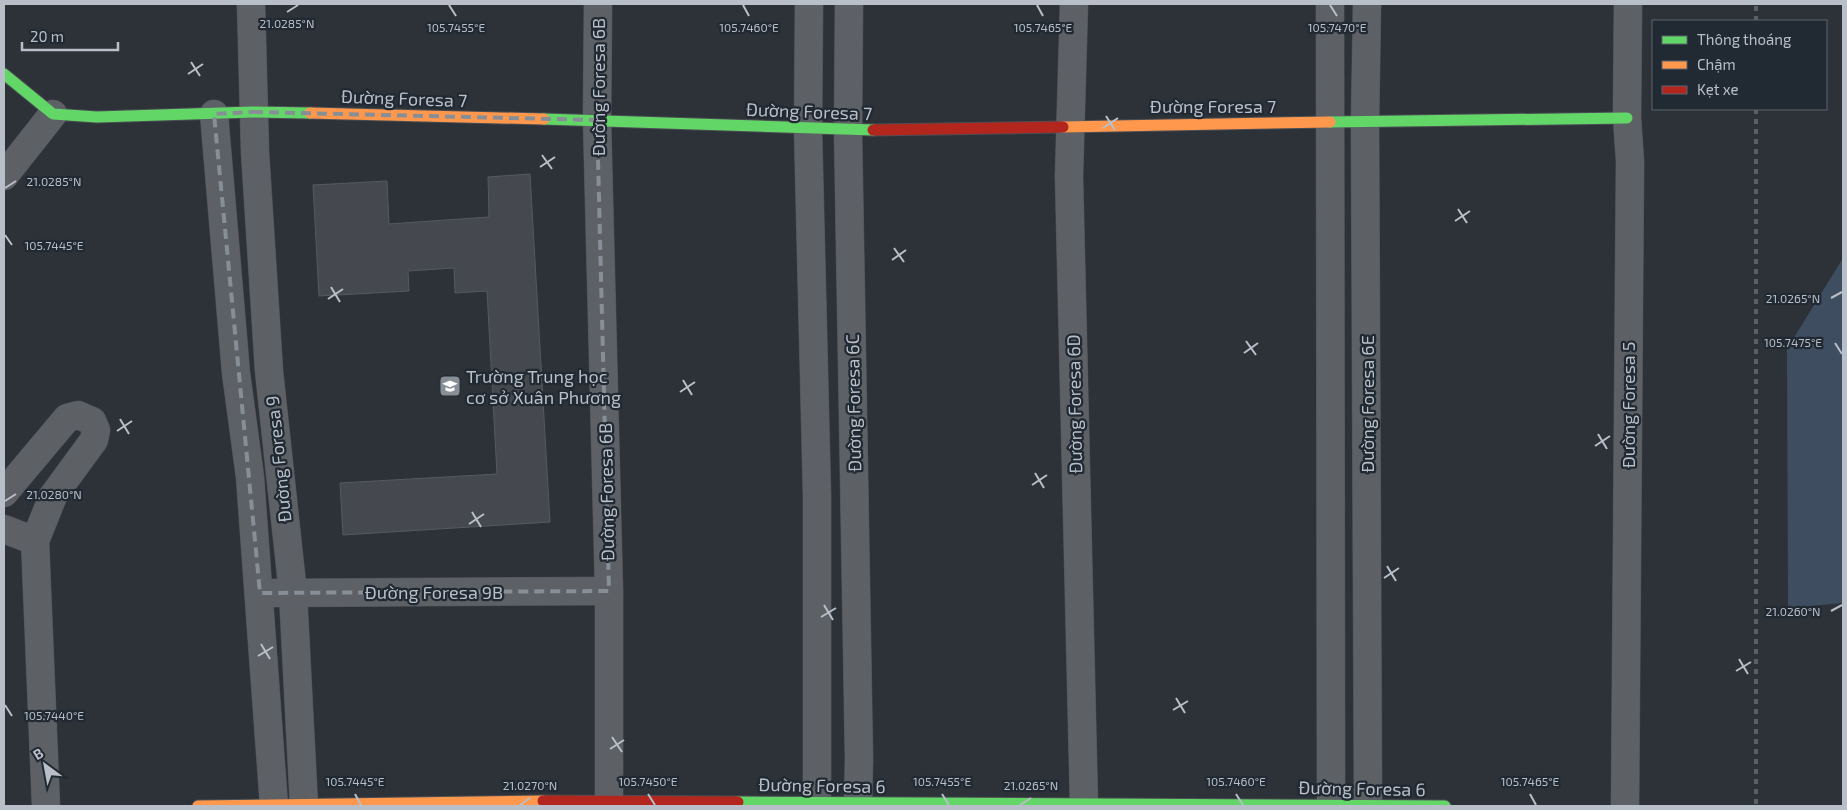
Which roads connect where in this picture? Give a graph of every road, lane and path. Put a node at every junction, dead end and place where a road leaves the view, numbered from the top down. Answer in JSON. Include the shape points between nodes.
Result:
{"nodes":[{"id":1,"x":251,"y":4,"type":"edge"},
{"id":2,"x":598,"y":4,"type":"edge"},
{"id":3,"x":809,"y":4,"type":"edge"},
{"id":4,"x":850,"y":4,"type":"edge"},
{"id":5,"x":1074,"y":4,"type":"edge"},
{"id":6,"x":1330,"y":4,"type":"edge"},
{"id":7,"x":1367,"y":4,"type":"edge"},
{"id":8,"x":1628,"y":4,"type":"edge"},
{"id":9,"x":4,"y":74,"type":"edge"},
{"id":10,"x":253,"y":112,"type":"junction"},
{"id":11,"x":53,"y":114,"type":"junction"},
{"id":12,"x":214,"y":114,"type":"junction"},
{"id":13,"x":1627,"y":118,"type":"junction"},
{"id":14,"x":597,"y":120,"type":"junction"},
{"id":15,"x":1329,"y":123,"type":"junction"},
{"id":16,"x":1365,"y":123,"type":"junction"},
{"id":17,"x":1070,"y":126,"type":"junction"},
{"id":18,"x":808,"y":130,"type":"junction"},
{"id":19,"x":848,"y":131,"type":"junction"},
{"id":20,"x":4,"y":176,"type":"edge"},
{"id":21,"x":4,"y":493,"type":"edge"},
{"id":22,"x":4,"y":529,"type":"edge"},
{"id":23,"x":35,"y":541,"type":"junction"},
{"id":24,"x":609,"y":590,"type":"junction"},
{"id":25,"x":260,"y":593,"type":"junction"},
{"id":26,"x":292,"y":593,"type":"junction"},
{"id":27,"x":609,"y":800,"type":"junction"},
{"id":28,"x":817,"y":802,"type":"junction"},
{"id":29,"x":858,"y":802,"type":"junction"},
{"id":30,"x":1084,"y":804,"type":"junction"},
{"id":31,"x":1331,"y":804,"type":"junction"},
{"id":32,"x":1368,"y":804,"type":"junction"},
{"id":33,"x":46,"y":806,"type":"edge"},
{"id":34,"x":198,"y":806,"type":"edge"},
{"id":35,"x":274,"y":806,"type":"edge"},
{"id":36,"x":304,"y":806,"type":"edge"},
{"id":37,"x":1445,"y":806,"type":"edge"},
{"id":38,"x":1625,"y":806,"type":"edge"}],
"edges":[{"from":1,"to":10,"type":"street","name":"Đường Foresa 9"},
{"from":2,"to":14,"type":"street","name":"Đường Foresa 6B"},
{"from":3,"to":18,"type":"street"},
{"from":4,"to":19,"type":"street","name":"Đường Foresa 6C"},
{"from":5,"to":17,"type":"street","name":"Đường Foresa 6D"},
{"from":6,"to":15,"type":"street","name":"Đường Foresa 6E"},
{"from":7,"to":16,"type":"street","name":"Đường Foresa 6E"},
{"from":8,"to":13,"type":"street","name":"Đường Foresa 5"},
{"from":9,"to":11,"type":"street"},
{"from":10,"to":12,"type":"street","name":"Đường Foresa 7"},
{"from":10,"to":14,"type":"street","name":"Đường Foresa 7"},
{"from":10,"to":26,"type":"street","name":"Đường Foresa 9","via":[[270,381]]},
{"from":11,"to":12,"type":"street","name":"Đường Foresa 7","via":[[97,117]]},
{"from":11,"to":20,"type":"street"},
{"from":12,"to":25,"type":"street","name":"Đường Foresa 9","via":[[236,373],[250,477]]},
{"from":13,"to":16,"type":"street","name":"Đường Foresa 7"},
{"from":13,"to":38,"type":"street","name":"Đường Foresa 5","via":[[1630,160]]},
{"from":14,"to":18,"type":"street","name":"Đường Foresa 7"},
{"from":14,"to":24,"type":"street","name":"Đường Foresa 6B"},
{"from":15,"to":16,"type":"street","name":"Đường Foresa 7"},
{"from":15,"to":17,"type":"street","name":"Đường Foresa 7"},
{"from":15,"to":31,"type":"street","name":"Đường Foresa 6E"},
{"from":16,"to":32,"type":"street","name":"Đường Foresa 6E"},
{"from":17,"to":19,"type":"street","name":"Đường Foresa 7"},
{"from":17,"to":30,"type":"street","name":"Đường Foresa 6D"},
{"from":18,"to":19,"type":"street","name":"Đường Foresa 7"},
{"from":18,"to":28,"type":"street","via":[[817,496]]},
{"from":19,"to":29,"type":"street","name":"Đường Foresa 6C"},
{"from":21,"to":23,"type":"street","via":[[67,418],[78,415],[92,421],[96,430],[94,440],[53,496]]},
{"from":22,"to":23,"type":"street"},
{"from":23,"to":33,"type":"street"},
{"from":24,"to":26,"type":"street","name":"Đường Foresa 9B"},
{"from":24,"to":27,"type":"street","name":"Đường Foresa 6B"},
{"from":25,"to":26,"type":"street","name":"Đường Foresa 9B"},
{"from":25,"to":35,"type":"street","name":"Đường Foresa 9"},
{"from":26,"to":36,"type":"street","name":"Đường Foresa 9"},
{"from":27,"to":28,"type":"street","name":"Đường Foresa 6"},
{"from":27,"to":36,"type":"street","name":"Đường Foresa 6"},
{"from":28,"to":29,"type":"street","name":"Đường Foresa 6"},
{"from":29,"to":30,"type":"street","name":"Đường Foresa 6"},
{"from":30,"to":31,"type":"street","name":"Đường Foresa 6"},
{"from":31,"to":32,"type":"street","name":"Đường Foresa 6"},
{"from":32,"to":37,"type":"street","name":"Đường Foresa 6"},
{"from":34,"to":35,"type":"street","name":"Đường Foresa 6"},
{"from":35,"to":36,"type":"street","name":"Đường Foresa 6"}]}
